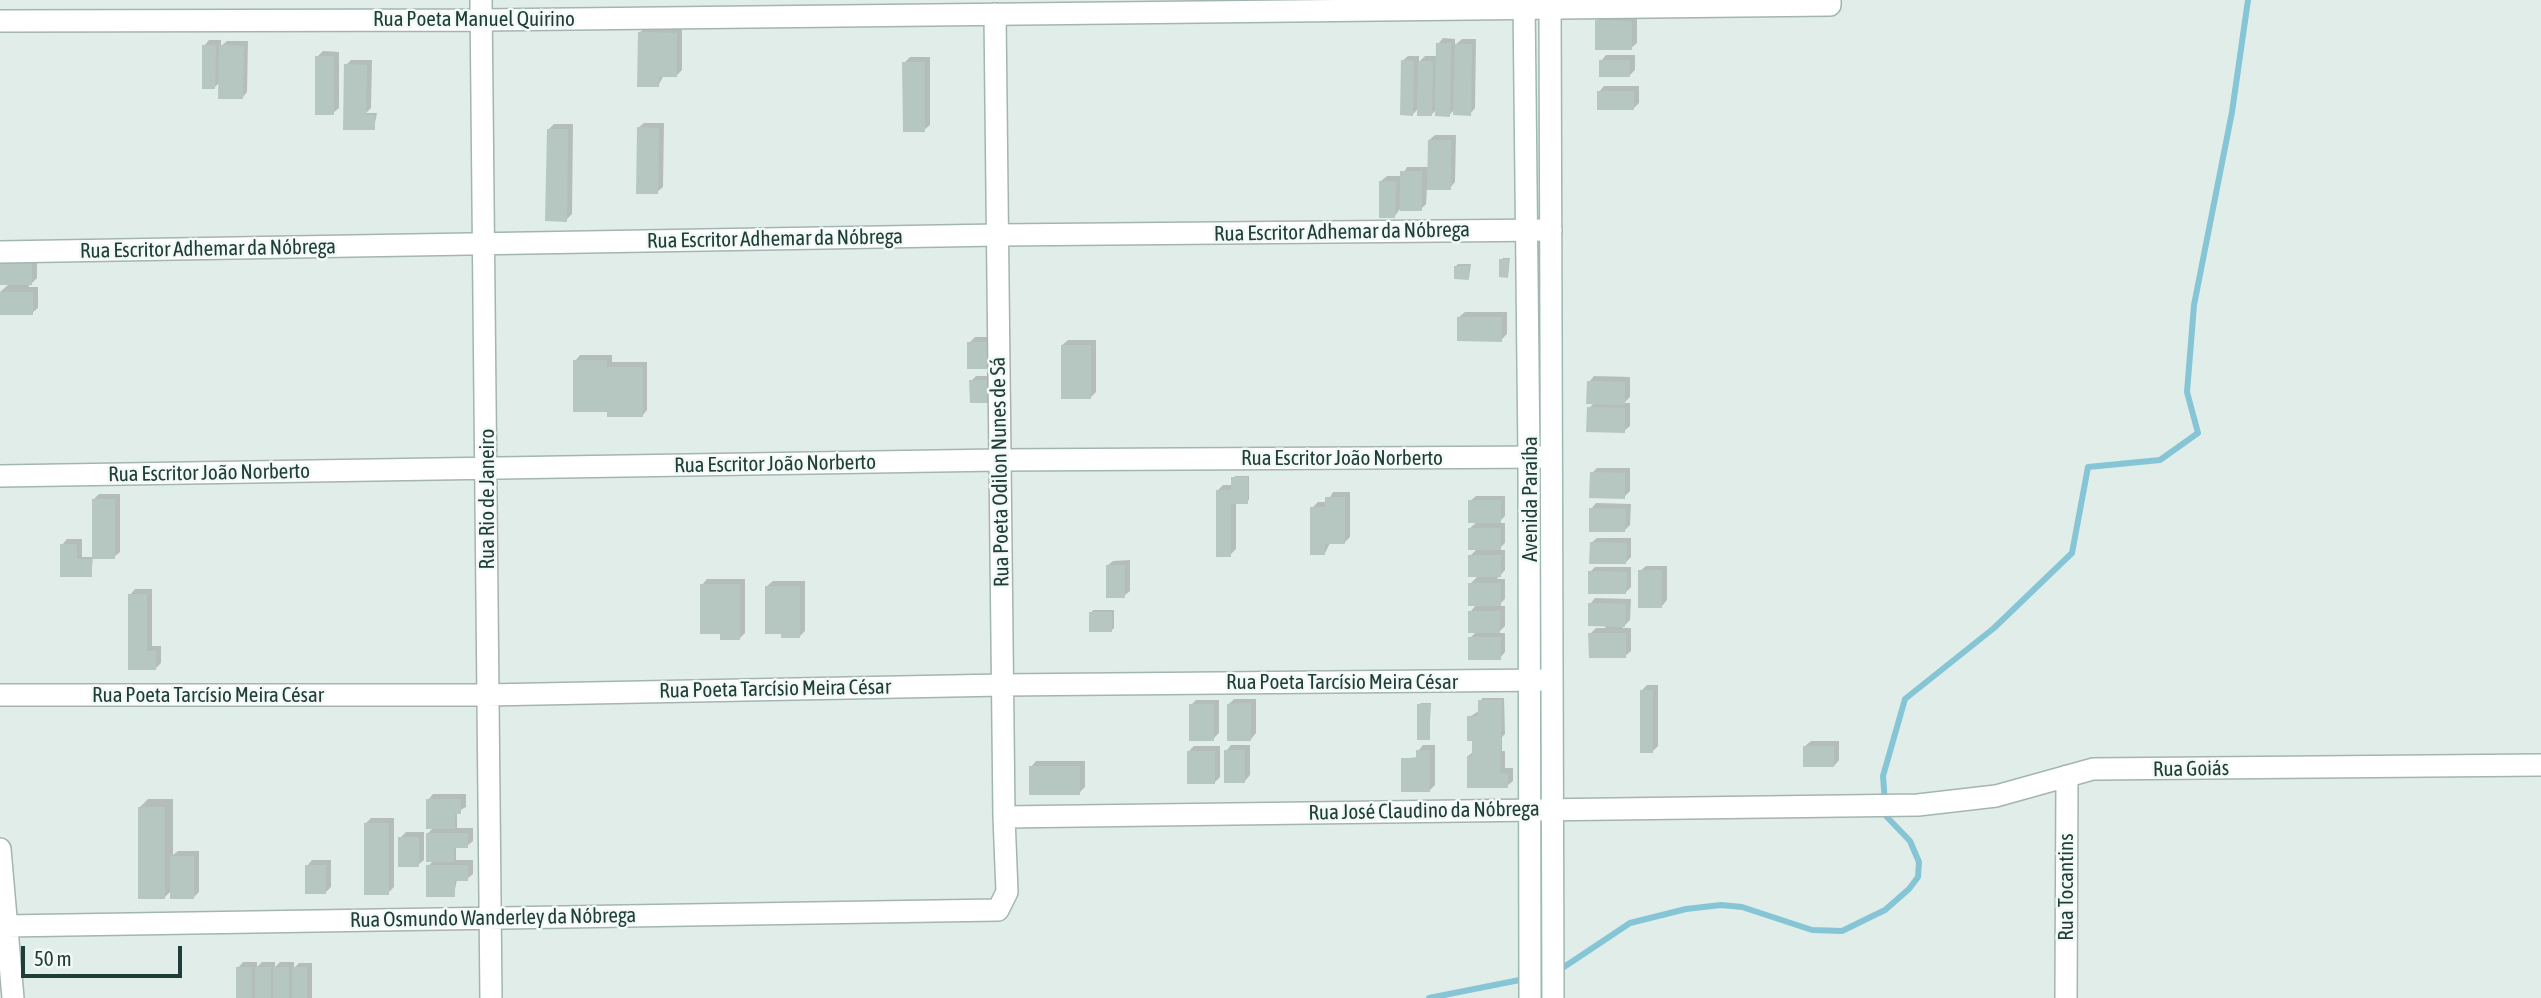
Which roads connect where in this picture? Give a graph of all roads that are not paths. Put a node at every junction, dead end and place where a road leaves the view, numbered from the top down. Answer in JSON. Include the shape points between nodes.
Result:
{"nodes":[{"id":1,"x":1830,"y":3,"type":"edge"},
{"id":2,"x":1524,"y":4,"type":"edge"},
{"id":3,"x":1550,"y":4,"type":"edge"},
{"id":4,"x":482,"y":10,"type":"edge"},
{"id":5,"x":995,"y":13,"type":"junction"},
{"id":6,"x":0,"y":21,"type":"edge"},
{"id":7,"x":1527,"y":230,"type":"junction"},
{"id":8,"x":1551,"y":230,"type":"junction"},
{"id":9,"x":998,"y":235,"type":"junction"},
{"id":10,"x":485,"y":245,"type":"junction"},
{"id":11,"x":0,"y":252,"type":"edge"},
{"id":12,"x":1529,"y":457,"type":"junction"},
{"id":13,"x":1551,"y":457,"type":"junction"},
{"id":14,"x":999,"y":460,"type":"junction"},
{"id":15,"x":486,"y":469,"type":"junction"},
{"id":16,"x":0,"y":475,"type":"edge"},
{"id":17,"x":1540,"y":680,"type":"junction"},
{"id":18,"x":1002,"y":685,"type":"junction"},
{"id":19,"x":0,"y":695,"type":"edge"},
{"id":20,"x":487,"y":695,"type":"junction"},
{"id":21,"x":2541,"y":765,"type":"edge"},
{"id":22,"x":2067,"y":776,"type":"junction"},
{"id":23,"x":1845,"y":806,"type":"joint"},
{"id":24,"x":1540,"y":809,"type":"junction"},
{"id":25,"x":1004,"y":817,"type":"junction"},
{"id":26,"x":0,"y":849,"type":"edge"},
{"id":27,"x":981,"y":913,"type":"joint"},
{"id":28,"x":492,"y":917,"type":"junction"},
{"id":29,"x":6,"y":926,"type":"junction"},
{"id":30,"x":1553,"y":996,"type":"edge"},
{"id":31,"x":13,"y":998,"type":"edge"},
{"id":32,"x":491,"y":998,"type":"edge"},
{"id":33,"x":1530,"y":998,"type":"edge"},
{"id":34,"x":2066,"y":998,"type":"edge"}],
"edges":[{"from":1,"to":3,"type":"street","name":"Rua Poeta Manuel Quirino"},
{"from":2,"to":3,"type":"street","name":"Rua Poeta Manuel Quirino"},
{"from":2,"to":5,"type":"street","name":"Rua Poeta Manuel Quirino"},
{"from":2,"to":7,"type":"street","name":"Avenida Paraíba"},
{"from":3,"to":8,"type":"street","name":"Avenida Paraíba"},
{"from":4,"to":5,"type":"street","name":"Rua Poeta Manuel Quirino"},
{"from":4,"to":6,"type":"street","name":"Rua Poeta Manuel Quirino"},
{"from":4,"to":10,"type":"street","name":"Rua Rio de Janeiro"},
{"from":5,"to":9,"type":"street","name":"Rua Poeta Odilon Nunes de Sá"},
{"from":7,"to":8,"type":"street","name":"Rua Escritor Adhemar da Nóbrega"},
{"from":7,"to":9,"type":"street","name":"Rua Escritor Adhemar da Nóbrega"},
{"from":7,"to":12,"type":"street","name":"Avenida Paraíba"},
{"from":8,"to":13,"type":"street","name":"Avenida Paraíba"},
{"from":9,"to":10,"type":"street","name":"Rua Escritor Adhemar da Nóbrega"},
{"from":9,"to":14,"type":"street","name":"Rua Poeta Odilon Nunes de Sá"},
{"from":10,"to":11,"type":"street","name":"Rua Escritor Adhemar da Nóbrega"},
{"from":10,"to":15,"type":"street","name":"Rua Rio de Janeiro"},
{"from":12,"to":13,"type":"street","name":"Rua Escritor João Norberto"},
{"from":12,"to":14,"type":"street","name":"Rua Escritor João Norberto"},
{"from":12,"to":17,"type":"street","name":"Avenida Paraíba"},
{"from":13,"to":17,"type":"street","name":"Avenida Paraíba"},
{"from":14,"to":15,"type":"street","name":"Rua Escritor João Norberto"},
{"from":14,"to":18,"type":"street","name":"Rua Poeta Odilon Nunes de Sá"},
{"from":15,"to":16,"type":"street","name":"Rua Escritor João Norberto"},
{"from":15,"to":20,"type":"street","name":"Rua Rio de Janeiro"},
{"from":17,"to":18,"type":"street","name":"Rua Poeta Tarcísio Meira César"},
{"from":17,"to":24,"type":"street","name":"Avenida Paraíba"},
{"from":18,"to":20,"type":"street","name":"Rua Poeta Tarcísio Meira César"},
{"from":18,"to":25,"type":"street","name":"Rua Poeta Odilon Nunes de Sá"},
{"from":19,"to":20,"type":"street","name":"Rua Poeta Tarcísio Meira César"},
{"from":20,"to":28,"type":"street","name":"Rua Rio de Janeiro"},
{"from":21,"to":22,"type":"street","name":"Rua Goiás","via":[[2093,769]]},
{"from":22,"to":23,"type":"street","name":"Rua Goiás","via":[[1954,803]]},
{"from":22,"to":34,"type":"street","name":"Rua Tocantins"},
{"from":23,"to":24,"type":"street","name":"Rua José Claudino da Nóbrega"},
{"from":24,"to":25,"type":"street","name":"Rua José Claudino da Nóbrega"},
{"from":24,"to":30,"type":"street","name":"Avenida Paraíba"},
{"from":24,"to":33,"type":"street","name":"Avenida Paraíba"},
{"from":25,"to":27,"type":"street","name":"Rua Poeta Odilon Nunes de Sá","via":[[1006,899],[998,910]]},
{"from":26,"to":29,"type":"street"},
{"from":27,"to":28,"type":"street","name":"Rua Osmundo Wanderley da Nóbrega"},
{"from":28,"to":29,"type":"street","name":"Rua Osmundo Wanderley da Nóbrega"},
{"from":28,"to":32,"type":"street","name":"Rua Rio de Janeiro"},
{"from":29,"to":31,"type":"street"}]}
